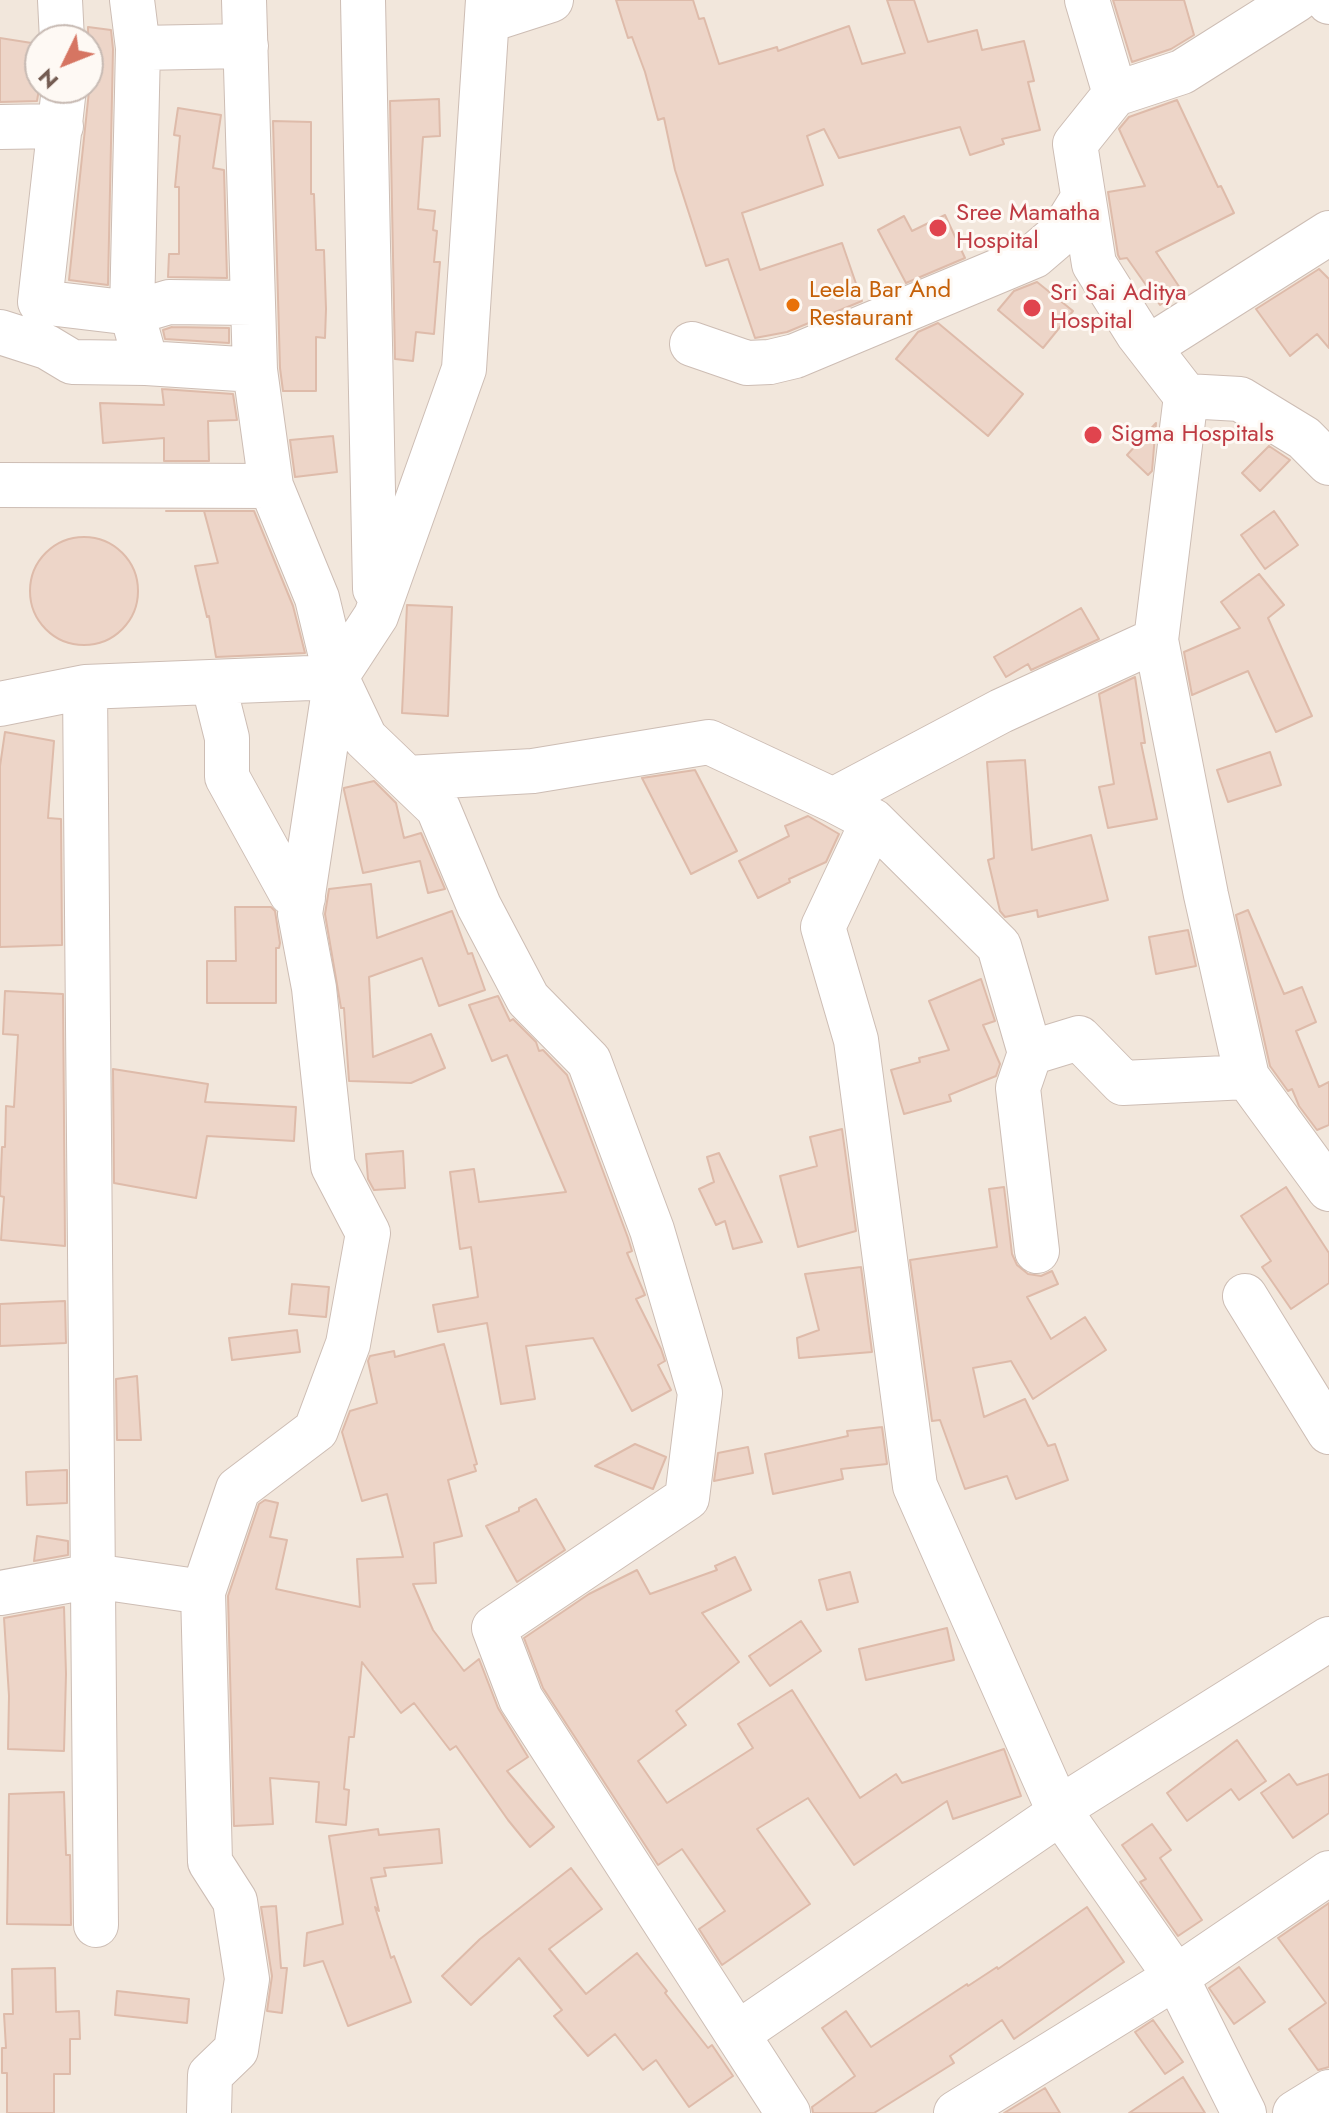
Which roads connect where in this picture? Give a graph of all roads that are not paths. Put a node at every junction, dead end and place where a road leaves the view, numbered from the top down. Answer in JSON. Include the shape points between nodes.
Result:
{"nodes":[{"id":1,"x":60,"y":0,"type":"edge"},
{"id":2,"x":132,"y":0,"type":"edge"},
{"id":3,"x":244,"y":0,"type":"edge"},
{"id":4,"x":363,"y":0,"type":"edge"},
{"id":5,"x":551,"y":0,"type":"edge"},
{"id":6,"x":1087,"y":0,"type":"edge"},
{"id":7,"x":1296,"y":0,"type":"edge"},
{"id":8,"x":488,"y":10,"type":"edge"},
{"id":9,"x":61,"y":24,"type":"edge"},
{"id":10,"x":246,"y":46,"type":"junction"},
{"id":11,"x":138,"y":48,"type":"junction"},
{"id":12,"x":1115,"y":94,"type":"junction"},
{"id":13,"x":62,"y":107,"type":"edge"},
{"id":14,"x":0,"y":127,"type":"edge"},
{"id":15,"x":1083,"y":198,"type":"junction"},
{"id":16,"x":1329,"y":233,"type":"edge"},
{"id":17,"x":252,"y":303,"type":"junction"},
{"id":18,"x":132,"y":313,"type":"junction"},
{"id":19,"x":0,"y":332,"type":"edge"},
{"id":20,"x":692,"y":344,"type":"dead end"},
{"id":21,"x":1149,"y":347,"type":"junction"},
{"id":22,"x":146,"y":363,"type":"junction"},
{"id":23,"x":255,"y":370,"type":"junction"},
{"id":24,"x":1186,"y":396,"type":"junction"},
{"id":25,"x":1329,"y":463,"type":"edge"},
{"id":26,"x":0,"y":485,"type":"edge"},
{"id":27,"x":271,"y":486,"type":"junction"},
{"id":28,"x":376,"y":616,"type":"junction"},
{"id":29,"x":1156,"y":640,"type":"junction"},
{"id":30,"x":336,"y":677,"type":"junction"},
{"id":31,"x":213,"y":682,"type":"junction"},
{"id":32,"x":85,"y":687,"type":"junction"},
{"id":33,"x":0,"y":704,"type":"edge"},
{"id":34,"x":407,"y":778,"type":"junction"},
{"id":35,"x":833,"y":800,"type":"junction"},
{"id":36,"x":873,"y":821,"type":"junction"},
{"id":37,"x":303,"y":898,"type":"junction"},
{"id":38,"x":1030,"y":1053,"type":"junction"},
{"id":39,"x":1247,"y":1077,"type":"junction"},
{"id":40,"x":1329,"y":1189,"type":"edge"},
{"id":41,"x":1037,"y":1251,"type":"dead end"},
{"id":42,"x":1245,"y":1296,"type":"dead end"},
{"id":43,"x":1329,"y":1432,"type":"edge"},
{"id":44,"x":93,"y":1576,"type":"junction"},
{"id":45,"x":203,"y":1592,"type":"junction"},
{"id":46,"x":0,"y":1593,"type":"edge"},
{"id":47,"x":1329,"y":1639,"type":"edge"},
{"id":48,"x":1058,"y":1809,"type":"junction"},
{"id":49,"x":1329,"y":1873,"type":"edge"},
{"id":50,"x":96,"y":1925,"type":"dead end"},
{"id":51,"x":1176,"y":1977,"type":"junction"},
{"id":52,"x":737,"y":2034,"type":"junction"},
{"id":53,"x":1329,"y":2092,"type":"edge"},
{"id":54,"x":209,"y":2113,"type":"edge"},
{"id":55,"x":788,"y":2113,"type":"edge"},
{"id":56,"x":956,"y":2113,"type":"edge"},
{"id":57,"x":1244,"y":2113,"type":"edge"},
{"id":58,"x":1295,"y":2113,"type":"edge"}],
"edges":[{"from":1,"to":9,"type":"street"},
{"from":2,"to":11,"type":"street"},
{"from":3,"to":10,"type":"street"},
{"from":4,"to":28,"type":"street"},
{"from":5,"to":8,"type":"street"},
{"from":6,"to":12,"type":"street"},
{"from":7,"to":12,"type":"street","via":[[1182,72]]},
{"from":8,"to":28,"type":"street","via":[[464,369]]},
{"from":10,"to":11,"type":"street"},
{"from":10,"to":17,"type":"street"},
{"from":11,"to":18,"type":"street"},
{"from":12,"to":15,"type":"street","via":[[1075,144]]},
{"from":13,"to":14,"type":"street"},
{"from":13,"to":18,"type":"street","via":[[40,302]]},
{"from":15,"to":20,"type":"street","via":[[1062,232],[1034,256],[795,356],[747,363]]},
{"from":15,"to":21,"type":"street","via":[[1094,264]]},
{"from":16,"to":21,"type":"street"},
{"from":17,"to":18,"type":"street","via":[[169,302]]},
{"from":17,"to":23,"type":"street"},
{"from":18,"to":22,"type":"street"},
{"from":19,"to":22,"type":"street","via":[[47,347],[72,362]]},
{"from":21,"to":24,"type":"street"},
{"from":22,"to":23,"type":"street"},
{"from":23,"to":27,"type":"street"},
{"from":24,"to":25,"type":"street","via":[[1240,399],[1304,438]]},
{"from":24,"to":29,"type":"street"},
{"from":26,"to":27,"type":"street"},
{"from":27,"to":30,"type":"street","via":[[317,598]]},
{"from":28,"to":30,"type":"street"},
{"from":29,"to":35,"type":"street","via":[[1001,711]]},
{"from":29,"to":39,"type":"street"},
{"from":30,"to":31,"type":"street"},
{"from":30,"to":34,"type":"street","via":[[365,738]]},
{"from":30,"to":37,"type":"street"},
{"from":31,"to":32,"type":"street"},
{"from":31,"to":37,"type":"street","via":[[227,738],[227,777],[291,893]]},
{"from":32,"to":33,"type":"street"},
{"from":32,"to":44,"type":"street"},
{"from":34,"to":35,"type":"street","via":[[533,771],[709,742]]},
{"from":34,"to":52,"type":"street","via":[[438,808],[479,906],[528,999],[589,1061],[652,1230],[700,1393],[687,1498],[494,1628],[521,1699]]},
{"from":35,"to":36,"type":"street"},
{"from":36,"to":38,"type":"street","via":[[999,946]]},
{"from":36,"to":48,"type":"street","via":[[823,927],[856,1040],[915,1486]]},
{"from":37,"to":45,"type":"street","via":[[300,914],[314,988],[333,1166],[368,1233],[348,1344],[316,1430],[238,1489]]},
{"from":38,"to":39,"type":"street","via":[[1079,1038],[1123,1083]]},
{"from":38,"to":41,"type":"street","via":[[1018,1088]]},
{"from":39,"to":40,"type":"street"},
{"from":42,"to":43,"type":"street"},
{"from":44,"to":45,"type":"street"},
{"from":44,"to":46,"type":"street"},
{"from":44,"to":50,"type":"street"},
{"from":45,"to":54,"type":"street","via":[[210,1862],[235,1901],[247,1979],[236,2050],[210,2075]]},
{"from":47,"to":48,"type":"street"},
{"from":48,"to":51,"type":"street"},
{"from":48,"to":52,"type":"street","via":[[1054,1817]]},
{"from":49,"to":51,"type":"street"},
{"from":51,"to":56,"type":"street"},
{"from":51,"to":57,"type":"street"},
{"from":52,"to":55,"type":"street"},
{"from":53,"to":58,"type":"street"}]}
